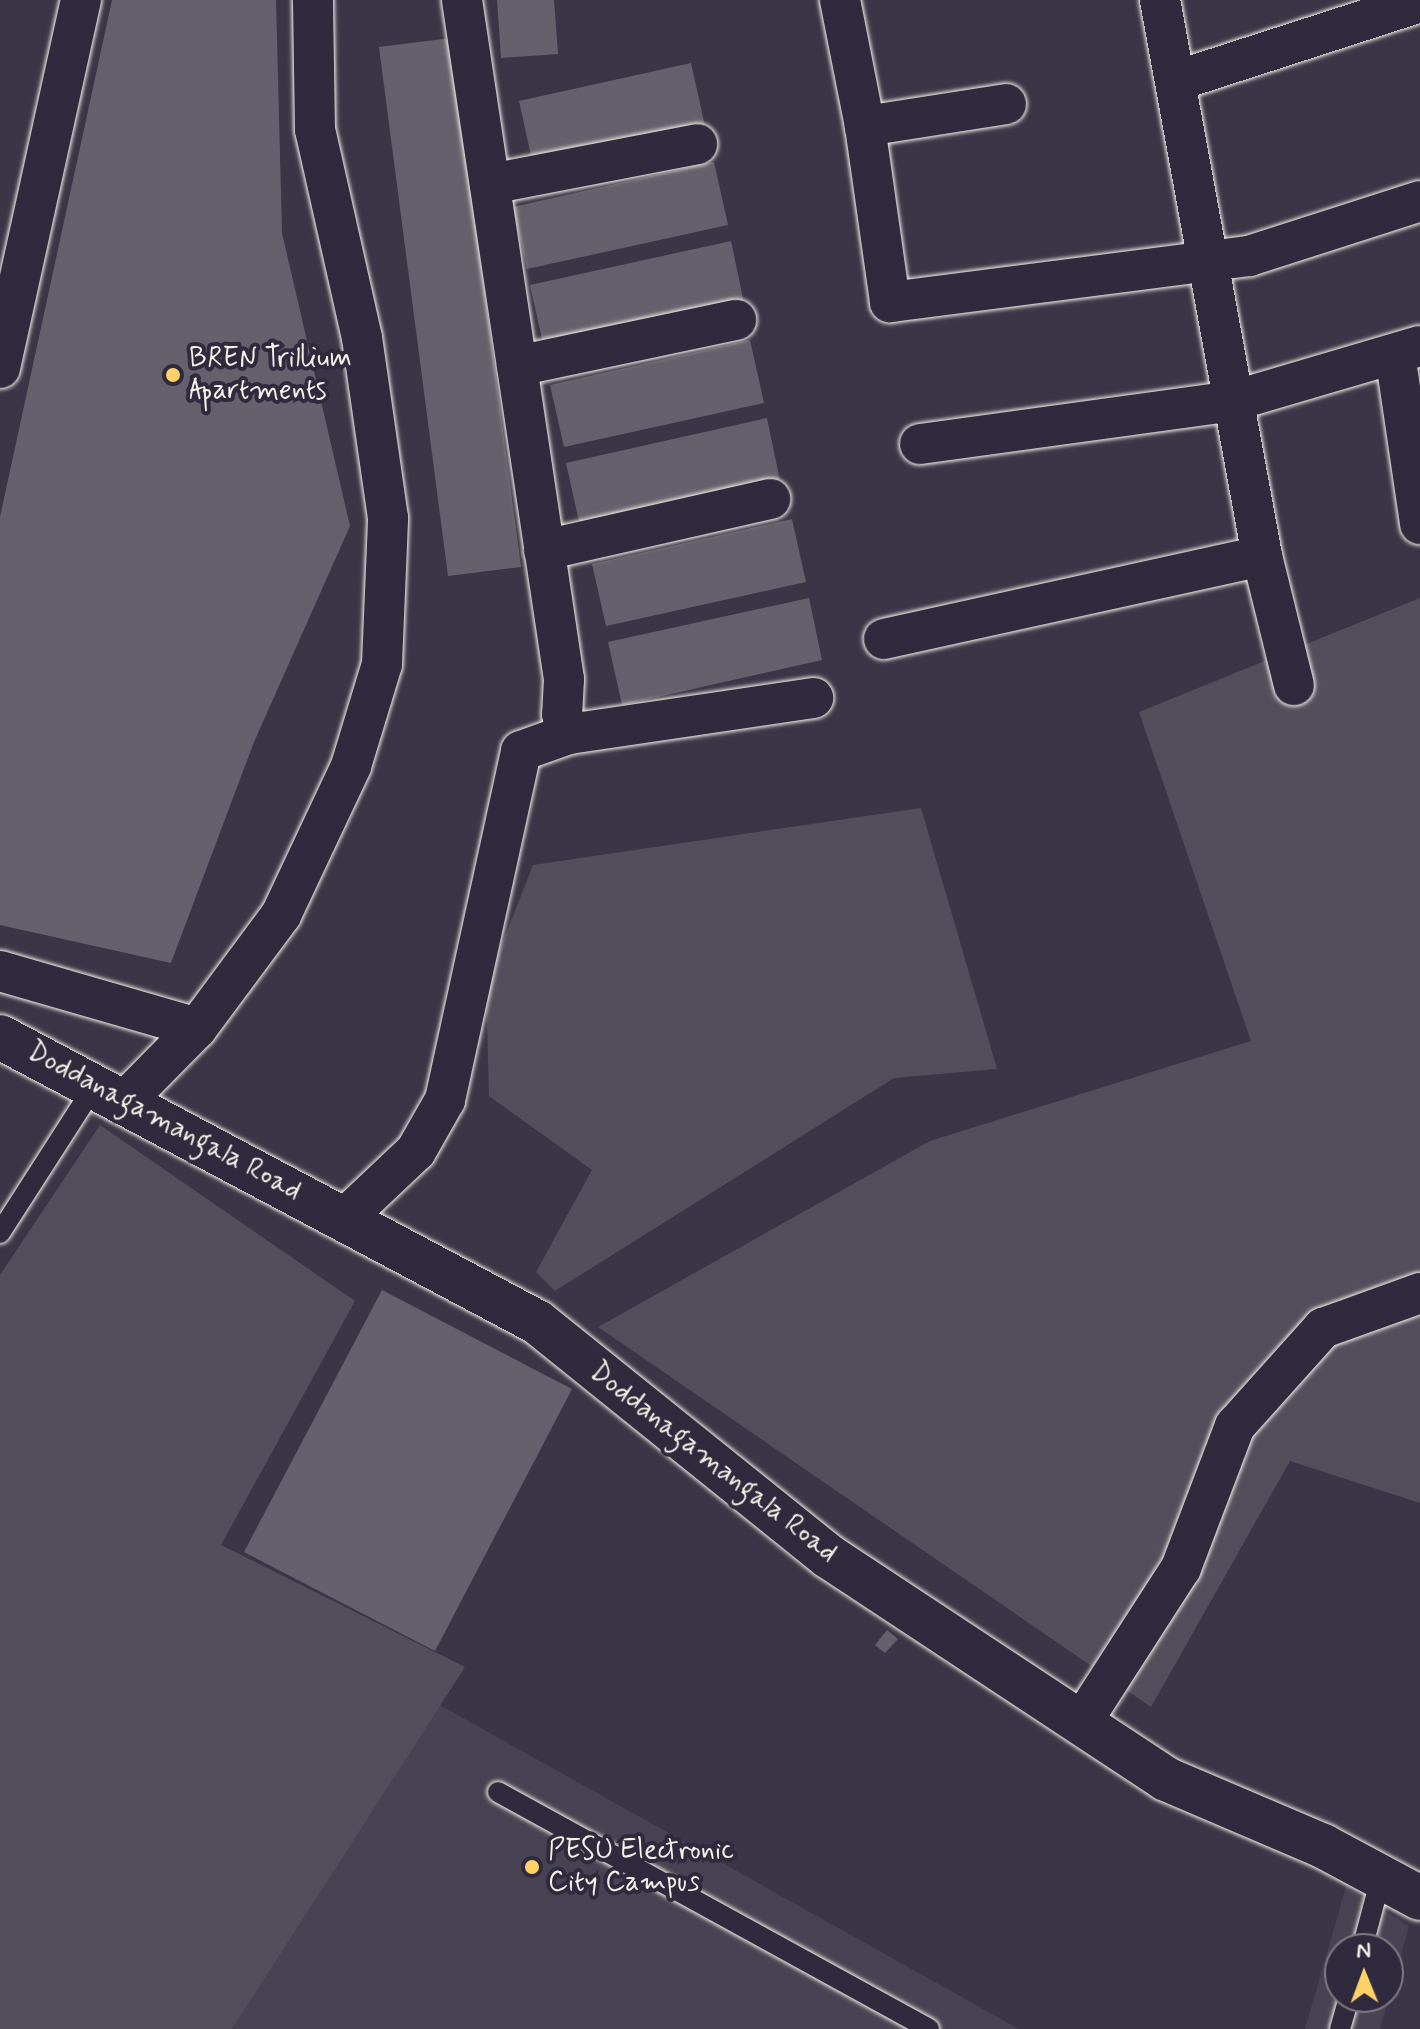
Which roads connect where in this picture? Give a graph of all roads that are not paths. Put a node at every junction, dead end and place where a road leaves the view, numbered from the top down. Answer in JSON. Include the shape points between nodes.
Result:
{"nodes":[{"id":1,"x":81,"y":0,"type":"edge"},
{"id":2,"x":313,"y":0,"type":"edge"},
{"id":3,"x":462,"y":0,"type":"edge"},
{"id":4,"x":840,"y":0,"type":"edge"},
{"id":5,"x":1160,"y":0,"type":"edge"},
{"id":6,"x":1420,"y":2,"type":"edge"},
{"id":7,"x":1176,"y":81,"type":"junction"},
{"id":8,"x":1006,"y":104,"type":"dead end"},
{"id":9,"x":865,"y":126,"type":"junction"},
{"id":10,"x":697,"y":144,"type":"dead end"},
{"id":11,"x":490,"y":184,"type":"junction"},
{"id":12,"x":1420,"y":201,"type":"edge"},
{"id":13,"x":1208,"y":261,"type":"junction"},
{"id":14,"x":736,"y":320,"type":"dead end"},
{"id":15,"x":1407,"y":350,"type":"edge"},
{"id":16,"x":517,"y":366,"type":"junction"},
{"id":17,"x":0,"y":368,"type":"edge"},
{"id":18,"x":1233,"y":401,"type":"junction"},
{"id":19,"x":920,"y":444,"type":"dead end"},
{"id":20,"x":770,"y":499,"type":"dead end"},
{"id":21,"x":1420,"y":524,"type":"edge"},
{"id":22,"x":544,"y":550,"type":"junction"},
{"id":23,"x":1262,"y":556,"type":"junction"},
{"id":24,"x":884,"y":639,"type":"dead end"},
{"id":25,"x":1294,"y":685,"type":"dead end"},
{"id":26,"x":813,"y":698,"type":"dead end"},
{"id":27,"x":569,"y":734,"type":"junction"},
{"id":28,"x":0,"y":971,"type":"edge"},
{"id":29,"x":197,"y":1028,"type":"junction"},
{"id":30,"x":0,"y":1037,"type":"edge"},
{"id":31,"x":110,"y":1093,"type":"junction"},
{"id":32,"x":344,"y":1219,"type":"junction"},
{"id":33,"x":0,"y":1233,"type":"edge"},
{"id":34,"x":1420,"y":1293,"type":"edge"},
{"id":35,"x":1081,"y":1723,"type":"junction"},
{"id":36,"x":498,"y":1792,"type":"dead end"},
{"id":37,"x":1381,"y":1877,"type":"junction"},
{"id":38,"x":1420,"y":1898,"type":"edge"},
{"id":39,"x":1366,"y":1933,"type":"edge"},
{"id":40,"x":929,"y":2029,"type":"edge"}],
"edges":[{"from":1,"to":17,"type":"street"},
{"from":2,"to":29,"type":"street","via":[[315,130],[362,338],[388,518],[382,664],[351,766],[281,915]]},
{"from":3,"to":11,"type":"street"},
{"from":4,"to":9,"type":"street"},
{"from":5,"to":7,"type":"street"},
{"from":6,"to":7,"type":"street"},
{"from":7,"to":13,"type":"street"},
{"from":8,"to":9,"type":"street"},
{"from":9,"to":13,"type":"street","via":[[890,302]]},
{"from":10,"to":11,"type":"street"},
{"from":11,"to":16,"type":"street"},
{"from":12,"to":13,"type":"street","via":[[1249,256]]},
{"from":13,"to":18,"type":"street"},
{"from":14,"to":16,"type":"street"},
{"from":15,"to":18,"type":"street"},
{"from":15,"to":21,"type":"street"},
{"from":16,"to":22,"type":"street"},
{"from":18,"to":19,"type":"street"},
{"from":18,"to":23,"type":"street"},
{"from":20,"to":22,"type":"street"},
{"from":22,"to":27,"type":"street","via":[[564,679],[562,714]]},
{"from":23,"to":24,"type":"street"},
{"from":23,"to":25,"type":"street"},
{"from":26,"to":27,"type":"street"},
{"from":27,"to":32,"type":"street","via":[[521,751],[445,1100],[416,1151]]},
{"from":28,"to":29,"type":"street"},
{"from":29,"to":31,"type":"street"},
{"from":30,"to":31,"type":"street","name":"Doddanagamangala Road"},
{"from":31,"to":32,"type":"street","name":"Doddanagamangala Road"},
{"from":31,"to":33,"type":"lane"},
{"from":32,"to":35,"type":"street","name":"Doddanagamangala Road","via":[[537,1322],[828,1556]]},
{"from":34,"to":35,"type":"street","via":[[1323,1328],[1235,1426],[1181,1568]]},
{"from":35,"to":37,"type":"street","name":"Doddanagamangala Road","via":[[1166,1779]]},
{"from":36,"to":40,"type":"lane"},
{"from":37,"to":38,"type":"street","name":"Doddanagamangala Road"},
{"from":37,"to":39,"type":"lane"}]}
